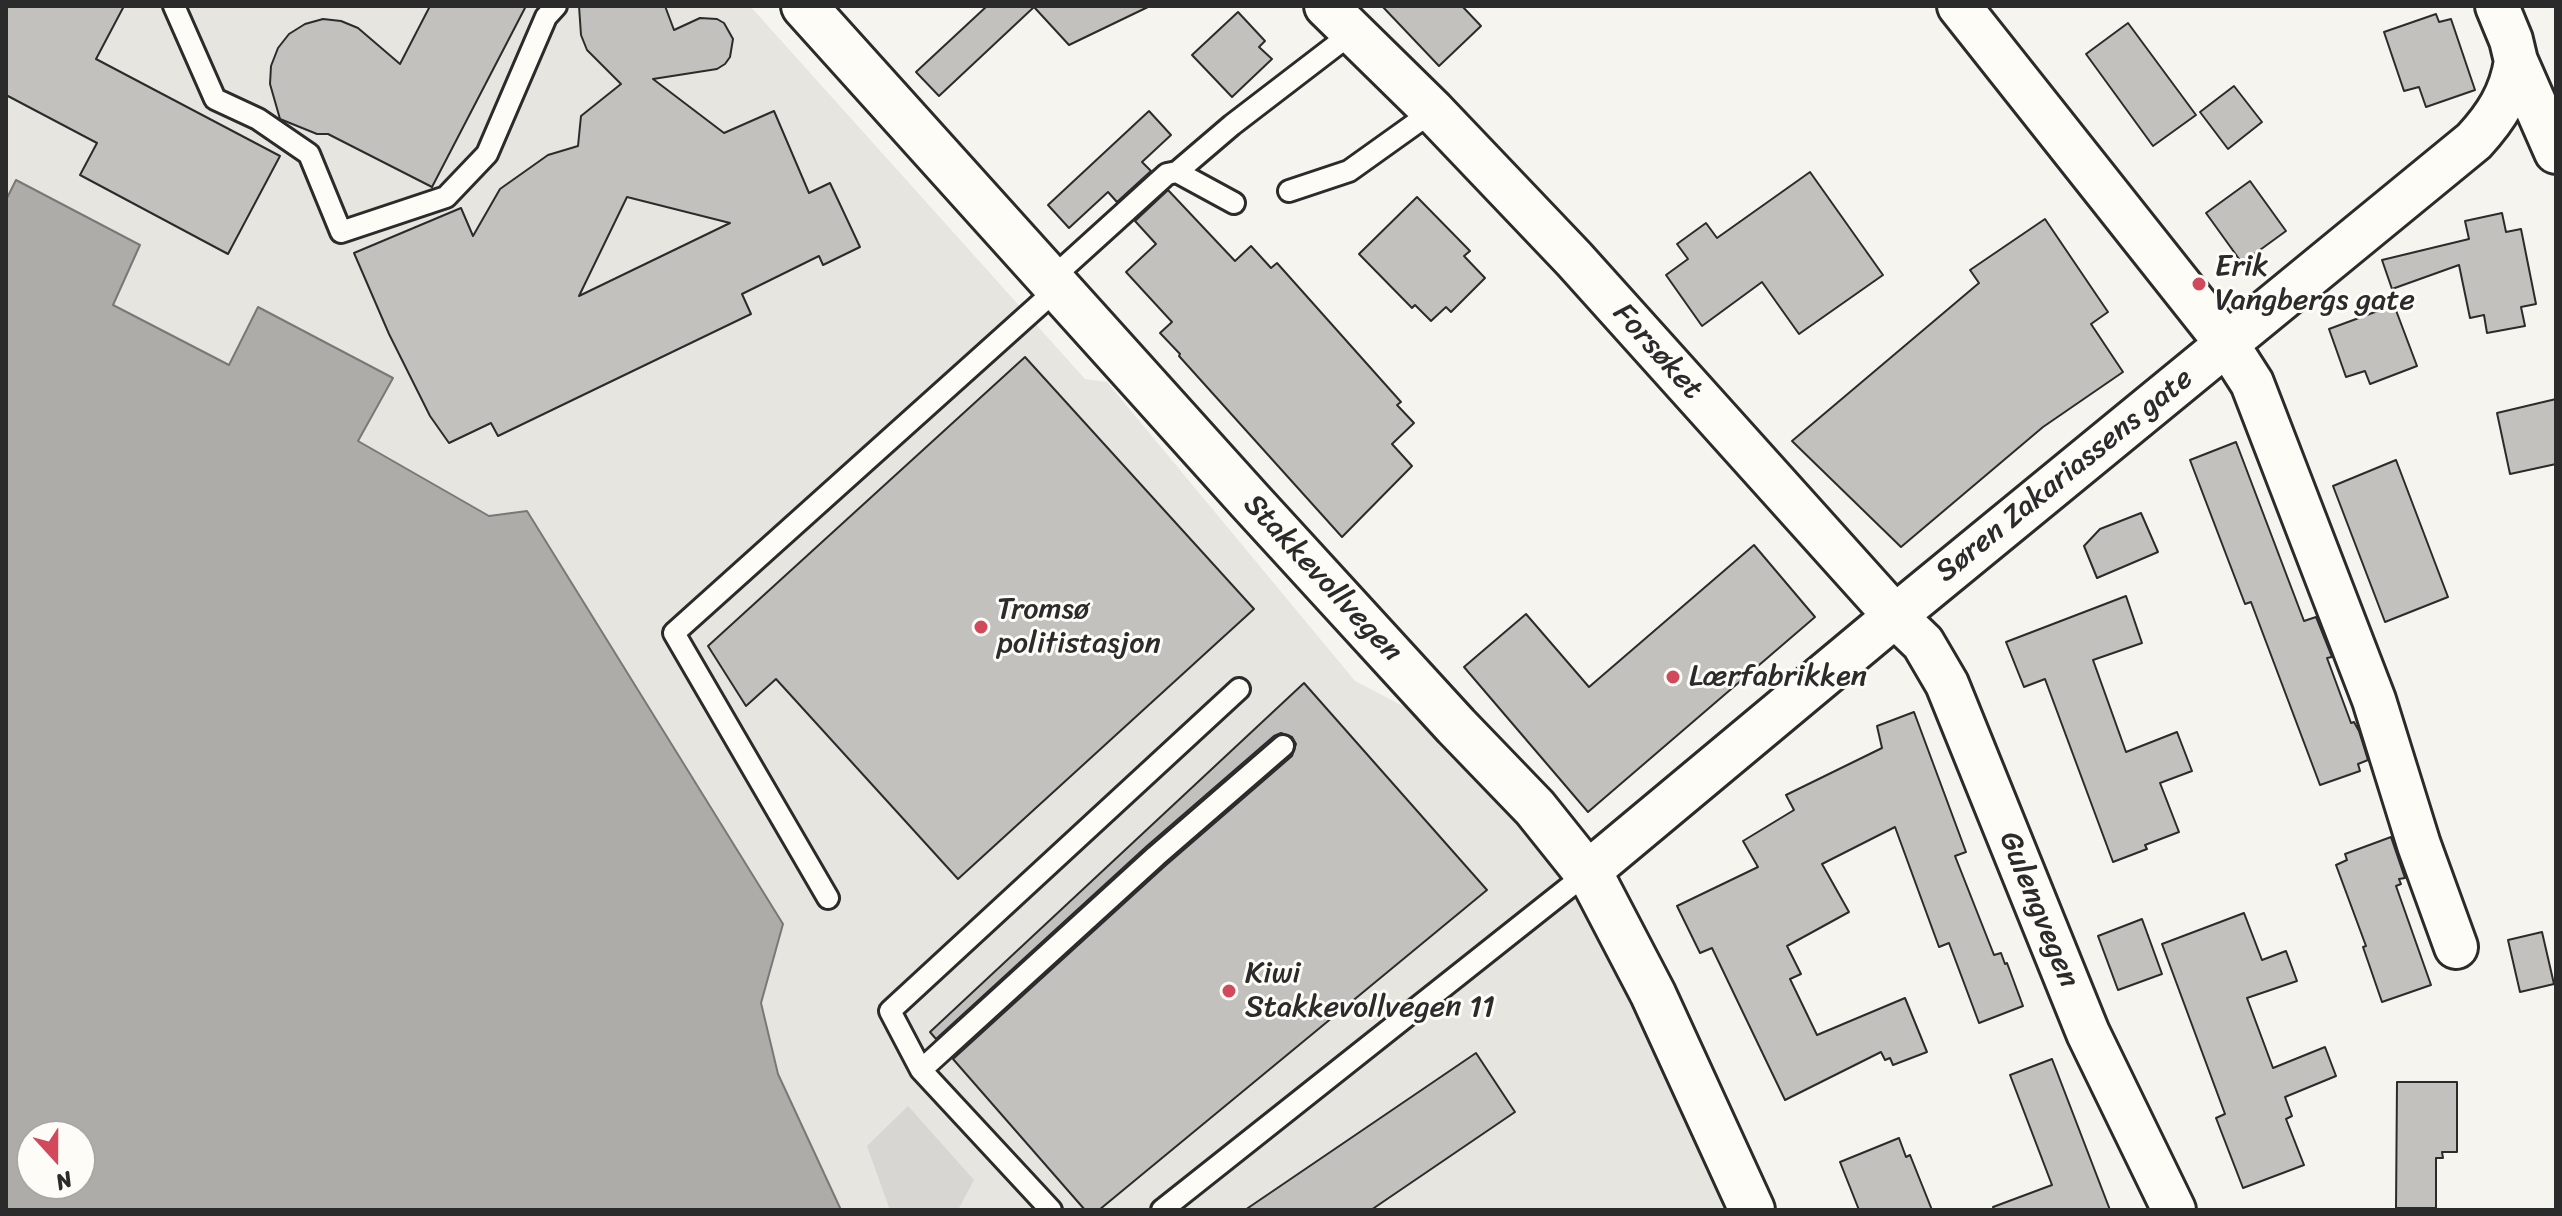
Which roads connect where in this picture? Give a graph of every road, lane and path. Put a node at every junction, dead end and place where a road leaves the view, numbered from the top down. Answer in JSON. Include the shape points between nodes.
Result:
{"nodes":[{"id":1,"x":174,"y":6,"type":"edge"},
{"id":2,"x":556,"y":6,"type":"edge"},
{"id":3,"x":804,"y":6,"type":"edge"},
{"id":4,"x":1959,"y":6,"type":"edge"},
{"id":5,"x":2497,"y":6,"type":"edge"},
{"id":6,"x":1339,"y":19,"type":"edge"},
{"id":7,"x":2516,"y":61,"type":"junction"},
{"id":8,"x":1423,"y":102,"type":"junction"},
{"id":9,"x":2556,"y":152,"type":"edge"},
{"id":10,"x":1177,"y":172,"type":"junction"},
{"id":11,"x":1289,"y":191,"type":"dead end"},
{"id":12,"x":1234,"y":203,"type":"dead end"},
{"id":13,"x":1054,"y":284,"type":"junction"},
{"id":14,"x":2227,"y":344,"type":"junction"},
{"id":15,"x":1895,"y":616,"type":"junction"},
{"id":16,"x":1239,"y":689,"type":"dead end"},
{"id":17,"x":1283,"y":746,"type":"dead end"},
{"id":18,"x":1587,"y":873,"type":"junction"},
{"id":19,"x":828,"y":898,"type":"dead end"},
{"id":20,"x":2456,"y":947,"type":"dead end"},
{"id":21,"x":921,"y":1070,"type":"junction"},
{"id":22,"x":1051,"y":1210,"type":"edge"},
{"id":23,"x":1162,"y":1210,"type":"edge"},
{"id":24,"x":1752,"y":1210,"type":"edge"},
{"id":25,"x":2174,"y":1210,"type":"edge"}],
"edges":[{"from":1,"to":2,"type":"lane","via":[[215,99],[258,119],[309,154],[341,232],[446,197],[487,154],[546,17]]},
{"from":3,"to":13,"type":"street","name":"Stakkevollvegen"},
{"from":4,"to":14,"type":"street"},
{"from":5,"to":7,"type":"street"},
{"from":6,"to":8,"type":"street","name":"Forsøket"},
{"from":6,"to":10,"type":"lane"},
{"from":7,"to":9,"type":"street"},
{"from":7,"to":14,"type":"street","name":"Søren Zakariassens gate","via":[[2503,103],[2474,141]]},
{"from":8,"to":11,"type":"lane","via":[[1349,171]]},
{"from":8,"to":15,"type":"street","name":"Forsøket","via":[[1574,259]]},
{"from":10,"to":12,"type":"lane"},
{"from":10,"to":13,"type":"lane","via":[[1167,174]]},
{"from":13,"to":18,"type":"street","name":"Stakkevollvegen","via":[[1535,808]]},
{"from":13,"to":19,"type":"lane","via":[[674,633]]},
{"from":14,"to":15,"type":"street","name":"Søren Zakariassens gate"},
{"from":14,"to":20,"type":"street","via":[[2252,383],[2290,476],[2374,700]]},
{"from":15,"to":18,"type":"street","name":"Søren Zakariassens gate"},
{"from":15,"to":25,"type":"street","name":"Gulengvegen","via":[[1923,643],[1947,684],[2088,1033]]},
{"from":16,"to":21,"type":"lane","via":[[890,1011]]},
{"from":17,"to":21,"type":"lane"},
{"from":18,"to":23,"type":"lane"},
{"from":18,"to":24,"type":"street","name":"Stakkevollvegen","via":[[1653,994]]},
{"from":21,"to":22,"type":"lane"}]}
